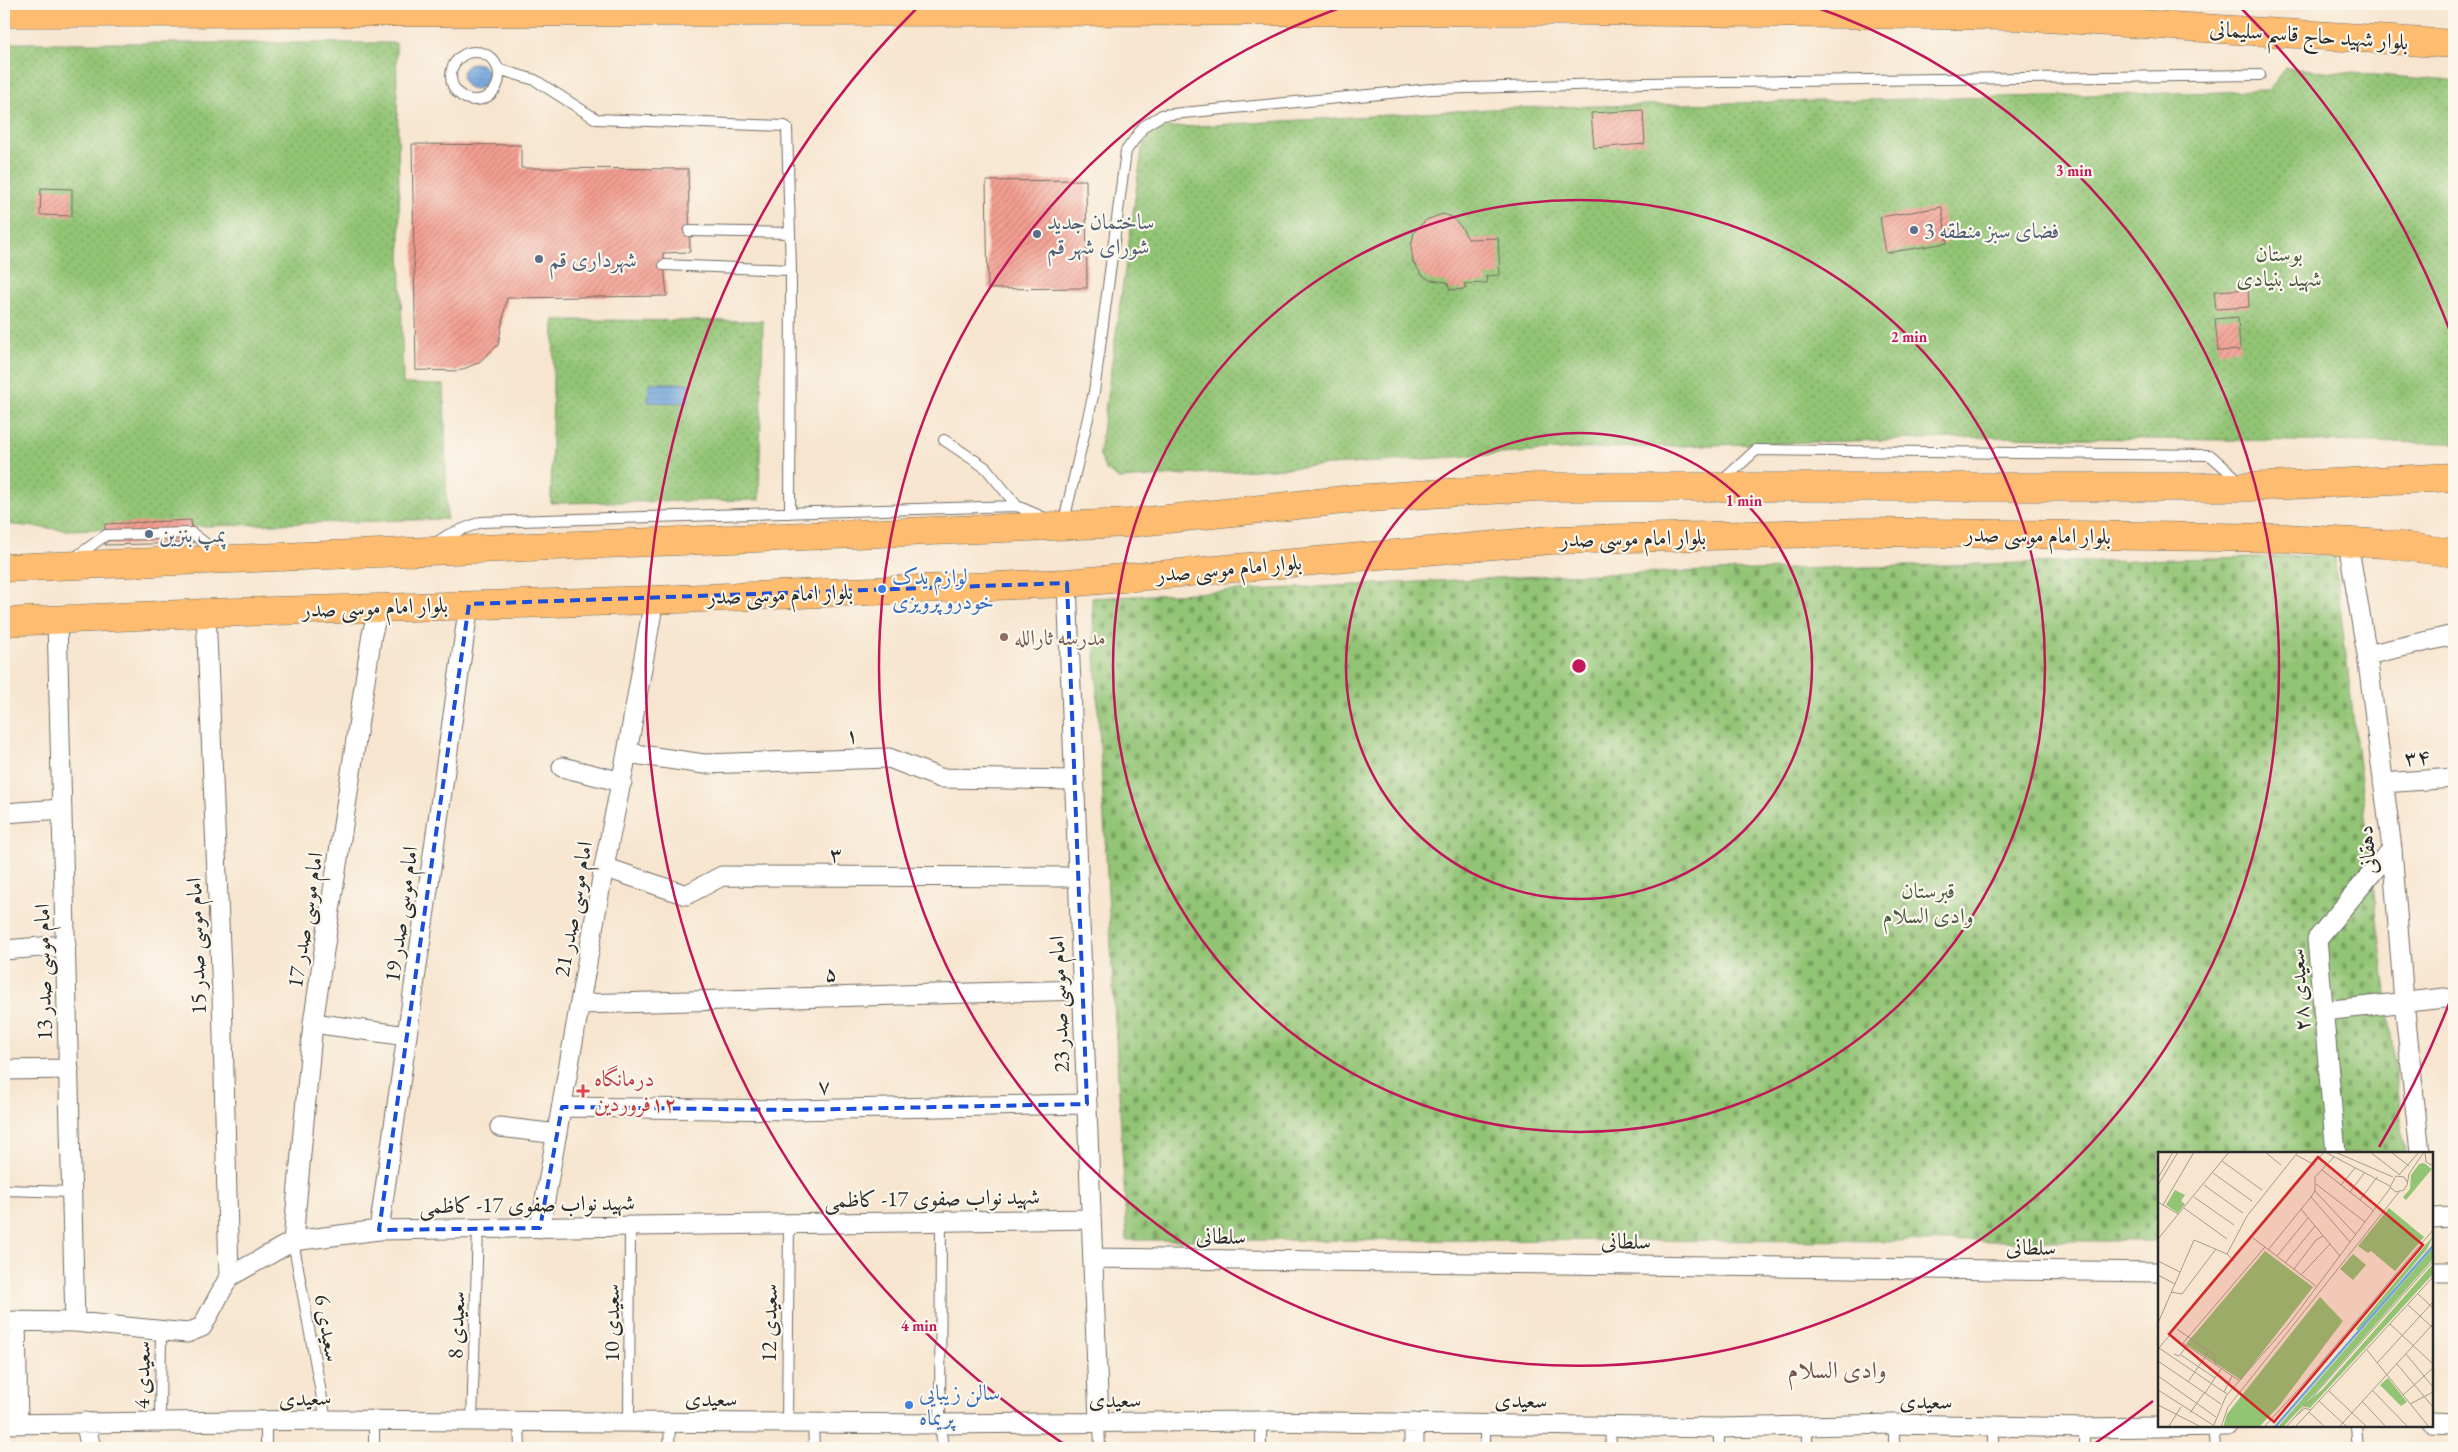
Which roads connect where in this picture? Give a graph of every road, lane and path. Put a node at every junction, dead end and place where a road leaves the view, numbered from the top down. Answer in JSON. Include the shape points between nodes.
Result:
{"nodes":[{"id":1,"x":4,"y":13,"type":"edge"},
{"id":2,"x":2454,"y":44,"type":"edge"},
{"id":3,"x":498,"y":69,"type":"junction"},
{"id":4,"x":2260,"y":75,"type":"dead end"},
{"id":5,"x":689,"y":231,"type":"dead end"},
{"id":6,"x":790,"y":233,"type":"junction"},
{"id":7,"x":664,"y":265,"type":"dead end"},
{"id":8,"x":791,"y":270,"type":"junction"},
{"id":9,"x":944,"y":440,"type":"dead end"},
{"id":10,"x":2454,"y":477,"type":"edge"},
{"id":11,"x":1717,"y":486,"type":"junction"},
{"id":12,"x":2248,"y":487,"type":"junction"},
{"id":13,"x":1017,"y":506,"type":"junction"},
{"id":14,"x":790,"y":513,"type":"junction"},
{"id":15,"x":1062,"y":525,"type":"junction"},
{"id":16,"x":2348,"y":543,"type":"junction"},
{"id":17,"x":422,"y":552,"type":"junction"},
{"id":18,"x":2454,"y":553,"type":"edge"},
{"id":19,"x":4,"y":568,"type":"edge"},
{"id":20,"x":1067,"y":583,"type":"junction"},
{"id":21,"x":654,"y":600,"type":"junction"},
{"id":22,"x":469,"y":604,"type":"junction"},
{"id":23,"x":379,"y":607,"type":"junction"},
{"id":24,"x":206,"y":613,"type":"junction"},
{"id":25,"x":57,"y":620,"type":"junction"},
{"id":26,"x":4,"y":622,"type":"edge"},
{"id":27,"x":2454,"y":635,"type":"edge"},
{"id":28,"x":2367,"y":655,"type":"junction"},
{"id":29,"x":627,"y":753,"type":"junction"},
{"id":30,"x":562,"y":767,"type":"dead end"},
{"id":31,"x":2454,"y":778,"type":"edge"},
{"id":32,"x":1074,"y":780,"type":"junction"},
{"id":33,"x":622,"y":782,"type":"junction"},
{"id":34,"x":2383,"y":783,"type":"junction"},
{"id":35,"x":62,"y":809,"type":"junction"},
{"id":36,"x":4,"y":813,"type":"edge"},
{"id":37,"x":2392,"y":849,"type":"junction"},
{"id":38,"x":604,"y":867,"type":"junction"},
{"id":39,"x":1078,"y":877,"type":"junction"},
{"id":40,"x":66,"y":945,"type":"junction"},
{"id":41,"x":4,"y":950,"type":"edge"},
{"id":42,"x":1082,"y":990,"type":"junction"},
{"id":43,"x":2454,"y":997,"type":"edge"},
{"id":44,"x":2404,"y":1002,"type":"junction"},
{"id":45,"x":580,"y":1004,"type":"junction"},
{"id":46,"x":2323,"y":1011,"type":"junction"},
{"id":47,"x":313,"y":1023,"type":"junction"},
{"id":48,"x":407,"y":1036,"type":"junction"},
{"id":49,"x":69,"y":1069,"type":"junction"},
{"id":50,"x":4,"y":1070,"type":"edge"},
{"id":51,"x":1087,"y":1104,"type":"junction"},
{"id":52,"x":562,"y":1107,"type":"junction"},
{"id":53,"x":500,"y":1127,"type":"dead end"},
{"id":54,"x":557,"y":1134,"type":"junction"},
{"id":55,"x":2336,"y":1152,"type":"edge"},
{"id":56,"x":2420,"y":1152,"type":"edge"},
{"id":57,"x":4,"y":1190,"type":"edge"},
{"id":58,"x":72,"y":1192,"type":"junction"},
{"id":59,"x":2454,"y":1217,"type":"edge"},
{"id":60,"x":2433,"y":1218,"type":"edge"},
{"id":61,"x":1091,"y":1219,"type":"junction"},
{"id":62,"x":941,"y":1221,"type":"junction"},
{"id":63,"x":789,"y":1224,"type":"junction"},
{"id":64,"x":630,"y":1226,"type":"junction"},
{"id":65,"x":540,"y":1228,"type":"junction"},
{"id":66,"x":478,"y":1229,"type":"junction"},
{"id":67,"x":379,"y":1230,"type":"junction"},
{"id":68,"x":293,"y":1242,"type":"junction"},
{"id":69,"x":1093,"y":1258,"type":"junction"},
{"id":70,"x":2158,"y":1272,"type":"edge"},
{"id":71,"x":2433,"y":1272,"type":"edge"},
{"id":72,"x":2454,"y":1272,"type":"edge"},
{"id":73,"x":229,"y":1277,"type":"junction"},
{"id":74,"x":10,"y":1321,"type":"edge"},
{"id":75,"x":75,"y":1322,"type":"junction"},
{"id":76,"x":161,"y":1330,"type":"junction"},
{"id":77,"x":326,"y":1420,"type":"junction"},
{"id":78,"x":374,"y":1420,"type":"junction"},
{"id":79,"x":160,"y":1421,"type":"junction"},
{"id":80,"x":629,"y":1421,"type":"junction"},
{"id":81,"x":1261,"y":1421,"type":"junction"},
{"id":82,"x":85,"y":1422,"type":"junction"},
{"id":83,"x":472,"y":1422,"type":"junction"},
{"id":84,"x":670,"y":1422,"type":"junction"},
{"id":85,"x":787,"y":1422,"type":"junction"},
{"id":86,"x":1099,"y":1422,"type":"junction"},
{"id":87,"x":2433,"y":1422,"type":"edge"},
{"id":88,"x":266,"y":1423,"type":"junction"},
{"id":89,"x":519,"y":1423,"type":"junction"},
{"id":90,"x":814,"y":1423,"type":"junction"},
{"id":91,"x":1414,"y":1423,"type":"junction"},
{"id":92,"x":2454,"y":1423,"type":"edge"},
{"id":93,"x":11,"y":1424,"type":"edge"},
{"id":94,"x":940,"y":1424,"type":"junction"},
{"id":95,"x":1485,"y":1424,"type":"junction"},
{"id":96,"x":1894,"y":1424,"type":"junction"},
{"id":97,"x":1610,"y":1425,"type":"junction"},
{"id":98,"x":1993,"y":1426,"type":"junction"},
{"id":99,"x":1807,"y":1427,"type":"junction"},
{"id":100,"x":2158,"y":1427,"type":"edge"},
{"id":101,"x":2212,"y":1427,"type":"edge"},
{"id":102,"x":2356,"y":1427,"type":"edge"},
{"id":103,"x":1719,"y":1428,"type":"junction"},
{"id":104,"x":2084,"y":1428,"type":"junction"},
{"id":105,"x":91,"y":1448,"type":"edge"},
{"id":106,"x":266,"y":1448,"type":"edge"},
{"id":107,"x":374,"y":1448,"type":"edge"},
{"id":108,"x":520,"y":1448,"type":"edge"},
{"id":109,"x":669,"y":1448,"type":"edge"},
{"id":110,"x":814,"y":1448,"type":"edge"},
{"id":111,"x":943,"y":1448,"type":"edge"},
{"id":112,"x":1100,"y":1448,"type":"edge"},
{"id":113,"x":1261,"y":1448,"type":"edge"},
{"id":114,"x":1414,"y":1448,"type":"edge"},
{"id":115,"x":1485,"y":1448,"type":"edge"},
{"id":116,"x":1611,"y":1448,"type":"edge"},
{"id":117,"x":1719,"y":1448,"type":"edge"},
{"id":118,"x":1807,"y":1448,"type":"edge"},
{"id":119,"x":1894,"y":1448,"type":"edge"},
{"id":120,"x":1992,"y":1448,"type":"edge"},
{"id":121,"x":2084,"y":1448,"type":"edge"},
{"id":122,"x":2215,"y":1448,"type":"edge"},
{"id":123,"x":2358,"y":1448,"type":"edge"}],
"edges":[{"from":1,"to":2,"type":"main road","name":"بلوار شهید حاج قاسم سلیمانی","via":[[1585,11],[2015,16]]},
{"from":3,"to":3,"type":"lane","via":[[495,62],[483,53],[468,52],[455,60],[451,67],[451,83],[461,97],[478,101],[493,93]]},
{"from":3,"to":6,"type":"lane","via":[[535,80],[596,120],[785,126]]},
{"from":4,"to":15,"type":"lane","via":[[1431,89],[1162,115],[1144,126],[1126,151],[1094,392]]},
{"from":5,"to":6,"type":"lane"},
{"from":6,"to":8,"type":"lane"},
{"from":7,"to":8,"type":"lane"},
{"from":8,"to":14,"type":"lane"},
{"from":9,"to":13,"type":"lane","via":[[986,468]]},
{"from":10,"to":12,"type":"main road","name":"بلوار امام موسی صدر"},
{"from":11,"to":12,"type":"main road","name":"بلوار امام موسی صدر"},
{"from":11,"to":12,"type":"lane","via":[[1756,450],[2210,454]]},
{"from":11,"to":15,"type":"main road","name":"بلوار امام موسی صدر","via":[[1536,487],[1353,499],[1130,523]]},
{"from":13,"to":14,"type":"lane"},
{"from":13,"to":15,"type":"lane"},
{"from":14,"to":17,"type":"lane","via":[[481,522],[448,535]]},
{"from":15,"to":17,"type":"main road","name":"بلوار امام موسی صدر"},
{"from":16,"to":18,"type":"main road","name":"بلوار امام موسی صدر","via":[[2386,544]]},
{"from":16,"to":20,"type":"main road","name":"بلوار امام موسی صدر","via":[[2285,538],[1864,532],[1551,540]]},
{"from":16,"to":28,"type":"street","name":"دهقانی"},
{"from":17,"to":19,"type":"main road","name":"بلوار امام موسی صدر"},
{"from":20,"to":21,"type":"main road","name":"بلوار امام موسی صدر"},
{"from":20,"to":32,"type":"street","name":"امام موسی صدر 23"},
{"from":21,"to":22,"type":"main road","name":"بلوار امام موسی صدر"},
{"from":21,"to":29,"type":"street","name":"امام موسی صدر 21"},
{"from":22,"to":23,"type":"main road","name":"بلوار امام موسی صدر"},
{"from":22,"to":48,"type":"street","name":"امام موسی صدر 19"},
{"from":23,"to":24,"type":"main road","name":"بلوار امام موسی صدر"},
{"from":23,"to":47,"type":"street","name":"امام موسی صدر 17","via":[[372,634]]},
{"from":24,"to":25,"type":"main road","name":"بلوار امام موسی صدر"},
{"from":24,"to":73,"type":"street","name":"امام موسی صدر 15","via":[[222,994]]},
{"from":25,"to":26,"type":"main road","name":"بلوار امام موسی صدر"},
{"from":25,"to":35,"type":"street","name":"امام موسی صدر 13"},
{"from":27,"to":28,"type":"street"},
{"from":28,"to":34,"type":"street","name":"دهقانی"},
{"from":29,"to":32,"type":"street","name":"۱","via":[[704,764],[889,758],[940,778]]},
{"from":29,"to":33,"type":"street","name":"امام موسی صدر 21"},
{"from":30,"to":33,"type":"street"},
{"from":31,"to":34,"type":"street","name":"۳۴"},
{"from":32,"to":39,"type":"street","name":"امام موسی صدر 23"},
{"from":33,"to":38,"type":"street","name":"امام موسی صدر 21"},
{"from":34,"to":37,"type":"street","name":"دهقانی"},
{"from":35,"to":36,"type":"street"},
{"from":35,"to":40,"type":"street","name":"امام موسی صدر 13"},
{"from":37,"to":44,"type":"street","name":"دهقانی"},
{"from":37,"to":46,"type":"street","name":"سعیدی ۲۸","via":[[2317,939]]},
{"from":38,"to":39,"type":"street","name":"۳","via":[[686,895],[722,876]]},
{"from":38,"to":45,"type":"street","name":"امام موسی صدر 21"},
{"from":39,"to":42,"type":"street","name":"امام موسی صدر 23"},
{"from":40,"to":41,"type":"street"},
{"from":40,"to":49,"type":"street","name":"امام موسی صدر 13"},
{"from":42,"to":45,"type":"street","name":"۵"},
{"from":42,"to":51,"type":"street","name":"امام موسی صدر 23"},
{"from":43,"to":44,"type":"street"},
{"from":44,"to":46,"type":"street"},
{"from":44,"to":56,"type":"street","name":"دهقانی"},
{"from":45,"to":52,"type":"street","name":"امام موسی صدر 21"},
{"from":46,"to":55,"type":"street","name":"سعیدی ۲۸"},
{"from":47,"to":48,"type":"street"},
{"from":47,"to":68,"type":"street","name":"امام موسی صدر 17"},
{"from":48,"to":67,"type":"street","name":"امام موسی صدر 19"},
{"from":49,"to":50,"type":"street"},
{"from":49,"to":58,"type":"street","name":"امام موسی صدر 13"},
{"from":51,"to":52,"type":"street","name":"۷","via":[[791,1110]]},
{"from":51,"to":61,"type":"street","name":"امام موسی صدر 23"},
{"from":52,"to":54,"type":"street","name":"امام موسی صدر 21"},
{"from":53,"to":54,"type":"street"},
{"from":54,"to":65,"type":"street","name":"امام موسی صدر 21"},
{"from":57,"to":58,"type":"lane"},
{"from":58,"to":75,"type":"street","name":"امام موسی صدر 13"},
{"from":59,"to":60,"type":"street"},
{"from":61,"to":62,"type":"street","name":"شهید نواب صفوی 17- کاظمی"},
{"from":61,"to":69,"type":"street","name":"امام موسی صدر 23"},
{"from":62,"to":63,"type":"street","name":"شهید نواب صفوی 17- کاظمی"},
{"from":62,"to":94,"type":"lane"},
{"from":63,"to":64,"type":"street","name":"شهید نواب صفوی 17- کاظمی"},
{"from":63,"to":85,"type":"lane","name":"سعیدی 12"},
{"from":64,"to":65,"type":"street","name":"شهید نواب صفوی 17- کاظمی"},
{"from":64,"to":80,"type":"lane","name":"سعیدی 10"},
{"from":65,"to":66,"type":"street","name":"شهید نواب صفوی 17- کاظمی"},
{"from":66,"to":67,"type":"street","name":"شهید نواب صفوی 17- کاظمی"},
{"from":66,"to":83,"type":"lane","name":"سعیدی 8"},
{"from":67,"to":68,"type":"street","name":"شهید نواب صفوی 17- کاظمی"},
{"from":68,"to":73,"type":"street","name":"شهید نواب صفوی 17- کاظمی"},
{"from":68,"to":77,"type":"lane","name":"سعیدی 6"},
{"from":69,"to":70,"type":"street","name":"سلطانی"},
{"from":69,"to":86,"type":"street","name":"امام موسی صدر 23"},
{"from":71,"to":72,"type":"street"},
{"from":73,"to":76,"type":"street","via":[[202,1327],[187,1333]]},
{"from":74,"to":75,"type":"street"},
{"from":74,"to":93,"type":"street"},
{"from":75,"to":76,"type":"street"},
{"from":76,"to":79,"type":"lane","name":"سعیدی 4"},
{"from":77,"to":78,"type":"street","name":"سعیدی"},
{"from":77,"to":88,"type":"street","name":"سعیدی"},
{"from":78,"to":83,"type":"street","name":"سعیدی"},
{"from":78,"to":107,"type":"lane"},
{"from":79,"to":82,"type":"street","name":"سعیدی"},
{"from":79,"to":88,"type":"street","name":"سعیدی"},
{"from":80,"to":84,"type":"street","name":"سعیدی"},
{"from":80,"to":89,"type":"street","name":"سعیدی"},
{"from":81,"to":86,"type":"street","name":"سعیدی"},
{"from":81,"to":91,"type":"street","name":"سعیدی"},
{"from":81,"to":113,"type":"lane"},
{"from":82,"to":93,"type":"street","name":"سعیدی"},
{"from":82,"to":105,"type":"street"},
{"from":83,"to":89,"type":"street","name":"سعیدی"},
{"from":84,"to":85,"type":"street","name":"سعیدی"},
{"from":84,"to":109,"type":"lane"},
{"from":85,"to":90,"type":"street","name":"سعیدی"},
{"from":86,"to":94,"type":"street","name":"سعیدی"},
{"from":86,"to":112,"type":"lane"},
{"from":87,"to":92,"type":"street"},
{"from":88,"to":106,"type":"lane"},
{"from":89,"to":108,"type":"lane"},
{"from":90,"to":94,"type":"street","name":"سعیدی"},
{"from":90,"to":110,"type":"lane"},
{"from":91,"to":95,"type":"street","name":"سعیدی"},
{"from":91,"to":114,"type":"street"},
{"from":94,"to":111,"type":"lane"},
{"from":95,"to":97,"type":"street","name":"سعیدی"},
{"from":95,"to":115,"type":"lane"},
{"from":96,"to":98,"type":"street","name":"سعیدی"},
{"from":96,"to":99,"type":"street","name":"سعیدی"},
{"from":96,"to":119,"type":"lane"},
{"from":97,"to":103,"type":"street","name":"سعیدی"},
{"from":97,"to":116,"type":"lane"},
{"from":98,"to":104,"type":"street","name":"سعیدی"},
{"from":98,"to":120,"type":"lane"},
{"from":99,"to":103,"type":"street","name":"سعیدی"},
{"from":99,"to":118,"type":"lane"},
{"from":100,"to":104,"type":"street","name":"سعیدی"},
{"from":101,"to":122,"type":"lane"},
{"from":102,"to":123,"type":"lane"},
{"from":103,"to":117,"type":"lane"},
{"from":104,"to":121,"type":"lane"}]}
